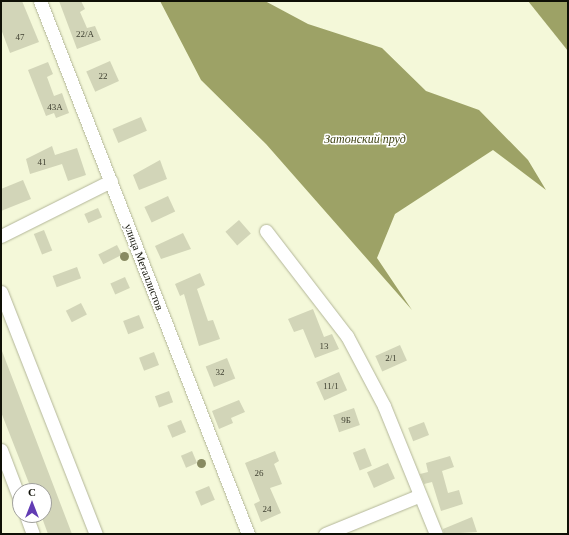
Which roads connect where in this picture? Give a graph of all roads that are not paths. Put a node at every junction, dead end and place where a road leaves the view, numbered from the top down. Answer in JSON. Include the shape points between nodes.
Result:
{"nodes":[{"id":1,"x":40,"y":1,"type":"edge"},
{"id":2,"x":111,"y":182,"type":"junction"},
{"id":3,"x":266,"y":231,"type":"dead end"},
{"id":4,"x":1,"y":236,"type":"edge"},
{"id":5,"x":1,"y":292,"type":"edge"},
{"id":6,"x":1,"y":450,"type":"edge"},
{"id":7,"x":14,"y":483,"type":"edge"},
{"id":8,"x":418,"y":496,"type":"junction"},
{"id":9,"x":29,"y":523,"type":"edge"},
{"id":10,"x":33,"y":534,"type":"edge"},
{"id":11,"x":96,"y":534,"type":"edge"},
{"id":12,"x":248,"y":534,"type":"edge"},
{"id":13,"x":326,"y":534,"type":"edge"},
{"id":14,"x":436,"y":534,"type":"edge"}],
"edges":[{"from":1,"to":2,"type":"street","name":"улица Металлистов"},
{"from":2,"to":4,"type":"street"},
{"from":2,"to":12,"type":"street","name":"улица Металлистов"},
{"from":3,"to":8,"type":"street","via":[[347,336],[384,406]]},
{"from":5,"to":11,"type":"street"},
{"from":6,"to":7,"type":"street"},
{"from":8,"to":13,"type":"street"},
{"from":8,"to":14,"type":"street"},
{"from":9,"to":10,"type":"street"}]}
